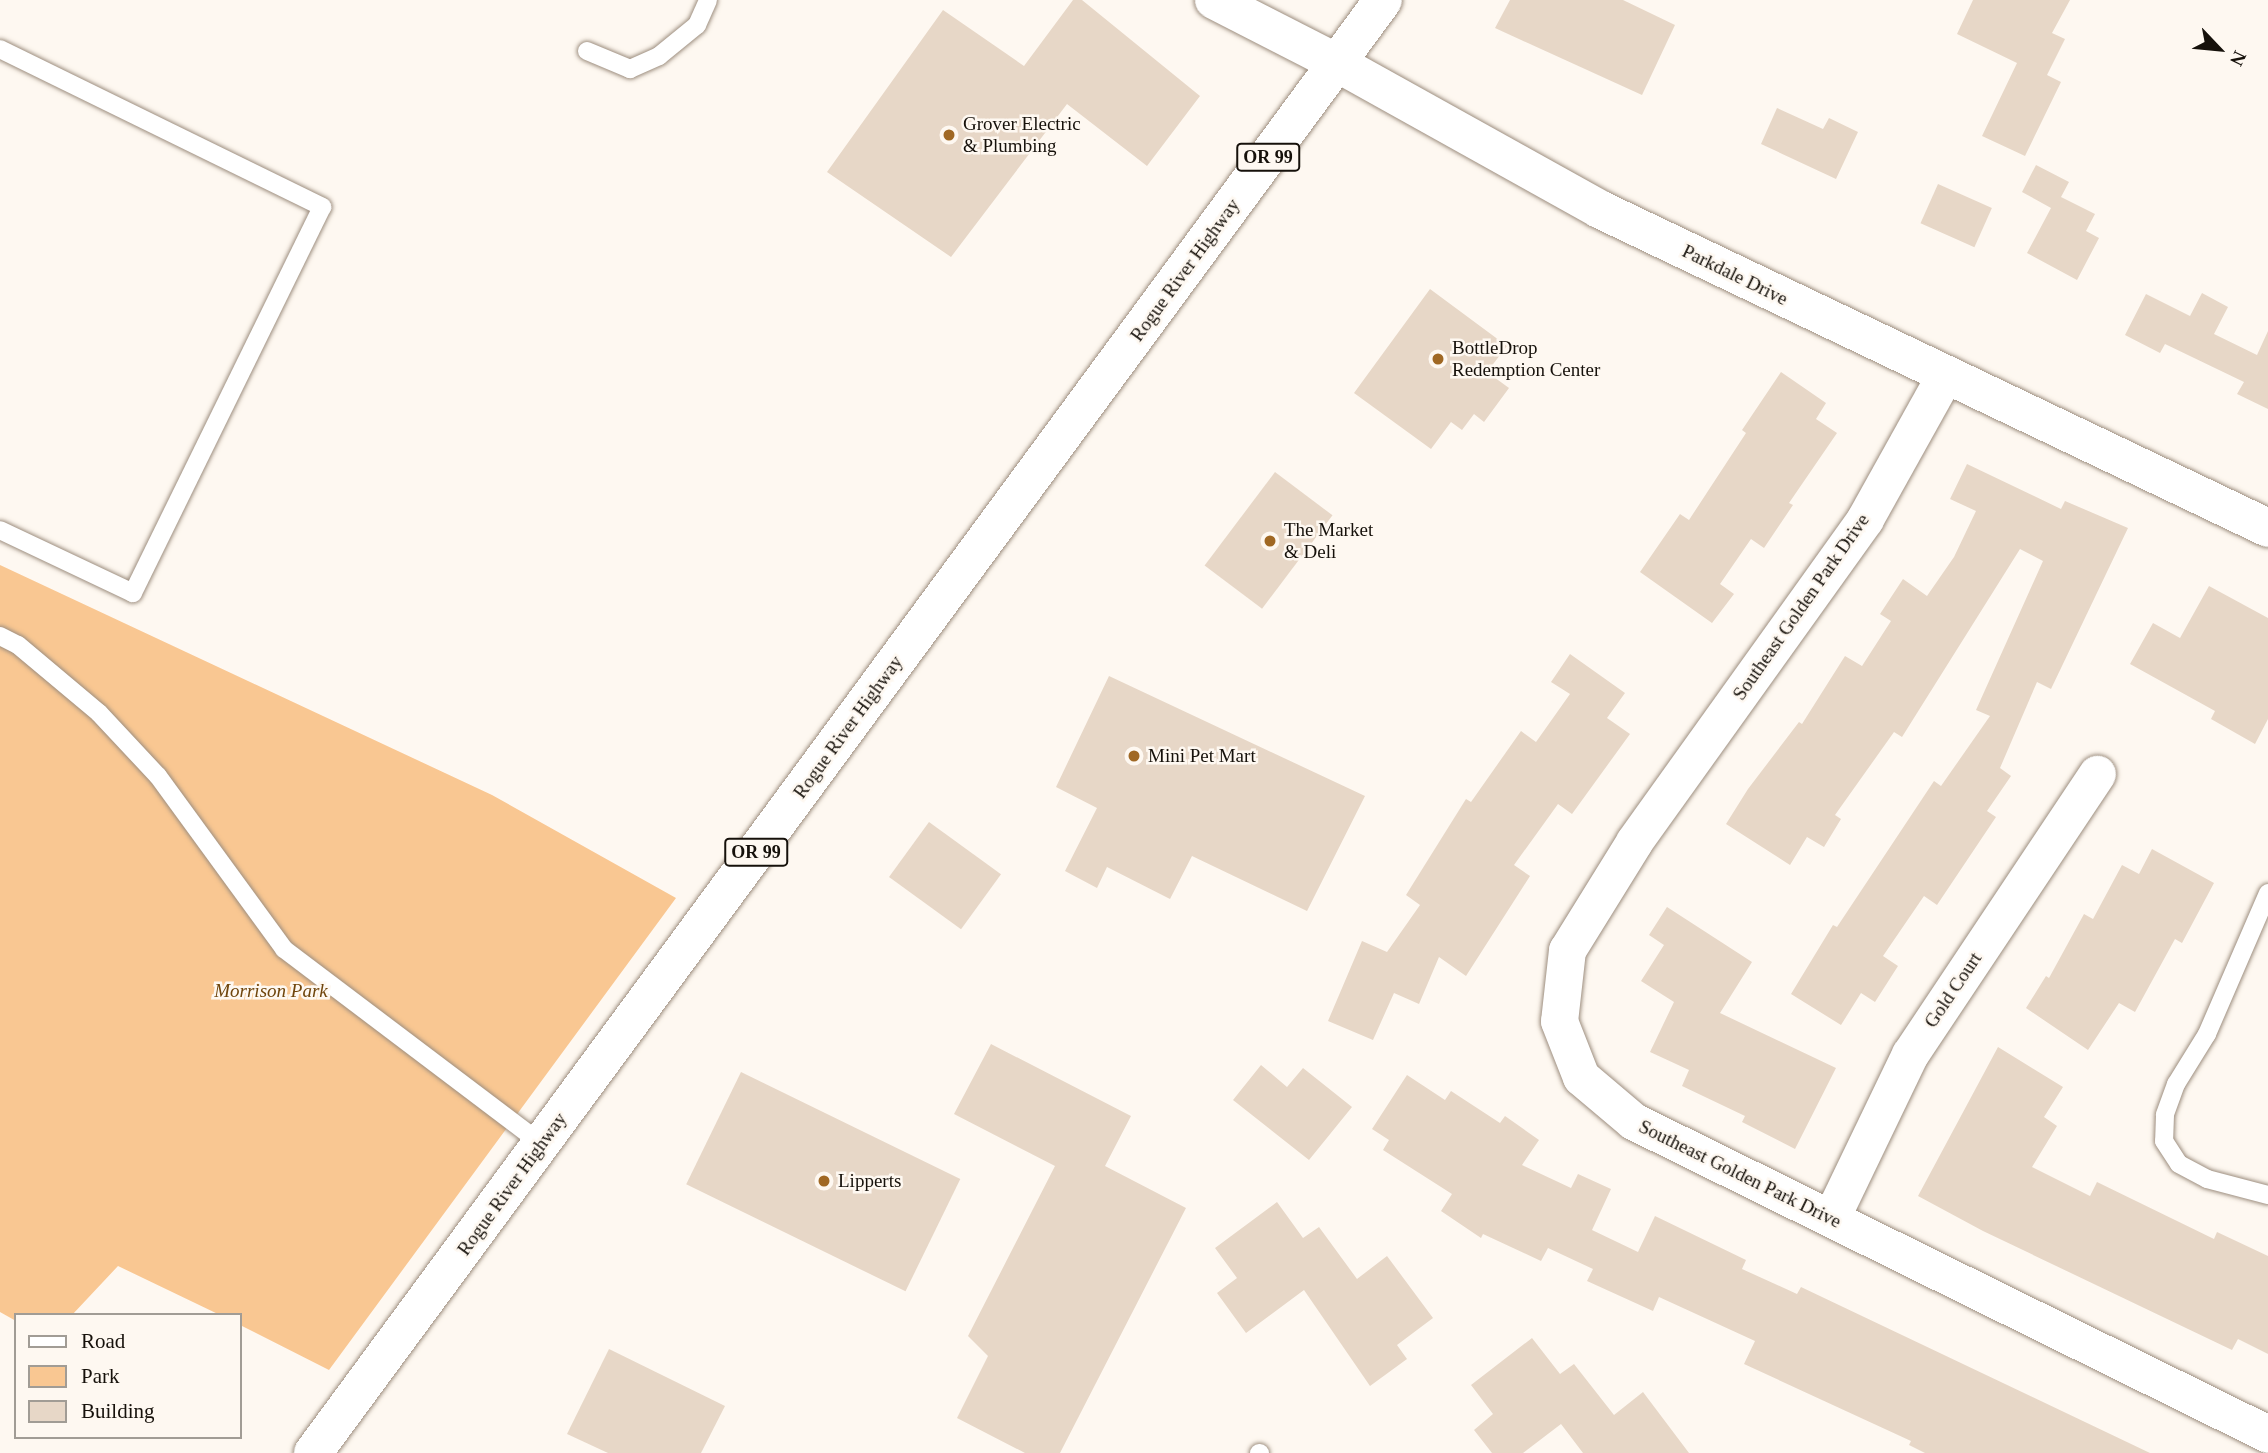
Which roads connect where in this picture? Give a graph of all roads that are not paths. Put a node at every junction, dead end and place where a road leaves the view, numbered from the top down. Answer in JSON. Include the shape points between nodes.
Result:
{"nodes":[{"id":1,"x":708,"y":0,"type":"edge"},
{"id":2,"x":1214,"y":0,"type":"edge"},
{"id":3,"x":1383,"y":0,"type":"edge"},
{"id":4,"x":0,"y":49,"type":"edge"},
{"id":5,"x":587,"y":51,"type":"dead end"},
{"id":6,"x":1337,"y":63,"type":"junction"},
{"id":7,"x":1945,"y":375,"type":"junction"},
{"id":8,"x":2268,"y":528,"type":"edge"},
{"id":9,"x":0,"y":530,"type":"edge"},
{"id":10,"x":0,"y":636,"type":"edge"},
{"id":11,"x":2097,"y":774,"type":"dead end"},
{"id":12,"x":2268,"y":893,"type":"edge"},
{"id":13,"x":542,"y":1144,"type":"junction"},
{"id":14,"x":2268,"y":1195,"type":"edge"},
{"id":15,"x":1831,"y":1218,"type":"junction"},
{"id":16,"x":2268,"y":1434,"type":"edge"},
{"id":17,"x":313,"y":1453,"type":"edge"}],
"edges":[{"from":1,"to":5,"type":"lane","via":[[696,25],[659,56],[629,69]]},
{"from":2,"to":6,"type":"main road","name":"Parkdale Drive"},
{"from":3,"to":6,"type":"main road","name":"Rogue River Highway","number":"OR 99"},
{"from":4,"to":9,"type":"lane","via":[[322,207],[133,593]]},
{"from":6,"to":7,"type":"main road","name":"Parkdale Drive","via":[[1599,209]]},
{"from":6,"to":13,"type":"main road","name":"Rogue River Highway","number":"OR 99"},
{"from":7,"to":8,"type":"main road","name":"Parkdale Drive"},
{"from":7,"to":15,"type":"street","name":"Southeast Golden Park Drive","via":[[1865,519],[1634,842],[1567,950],[1559,1021],[1581,1077],[1633,1121]]},
{"from":10,"to":13,"type":"lane","via":[[18,645],[99,713],[158,776],[284,949]]},
{"from":11,"to":15,"type":"street","name":"Gold Court","via":[[1910,1054]]},
{"from":12,"to":14,"type":"lane","via":[[2207,1034],[2176,1084],[2165,1115],[2164,1141],[2179,1164],[2207,1179]]},
{"from":13,"to":17,"type":"main road","name":"Rogue River Highway","number":"OR 99"},
{"from":15,"to":16,"type":"street","name":"Southeast Golden Park Drive"}]}
